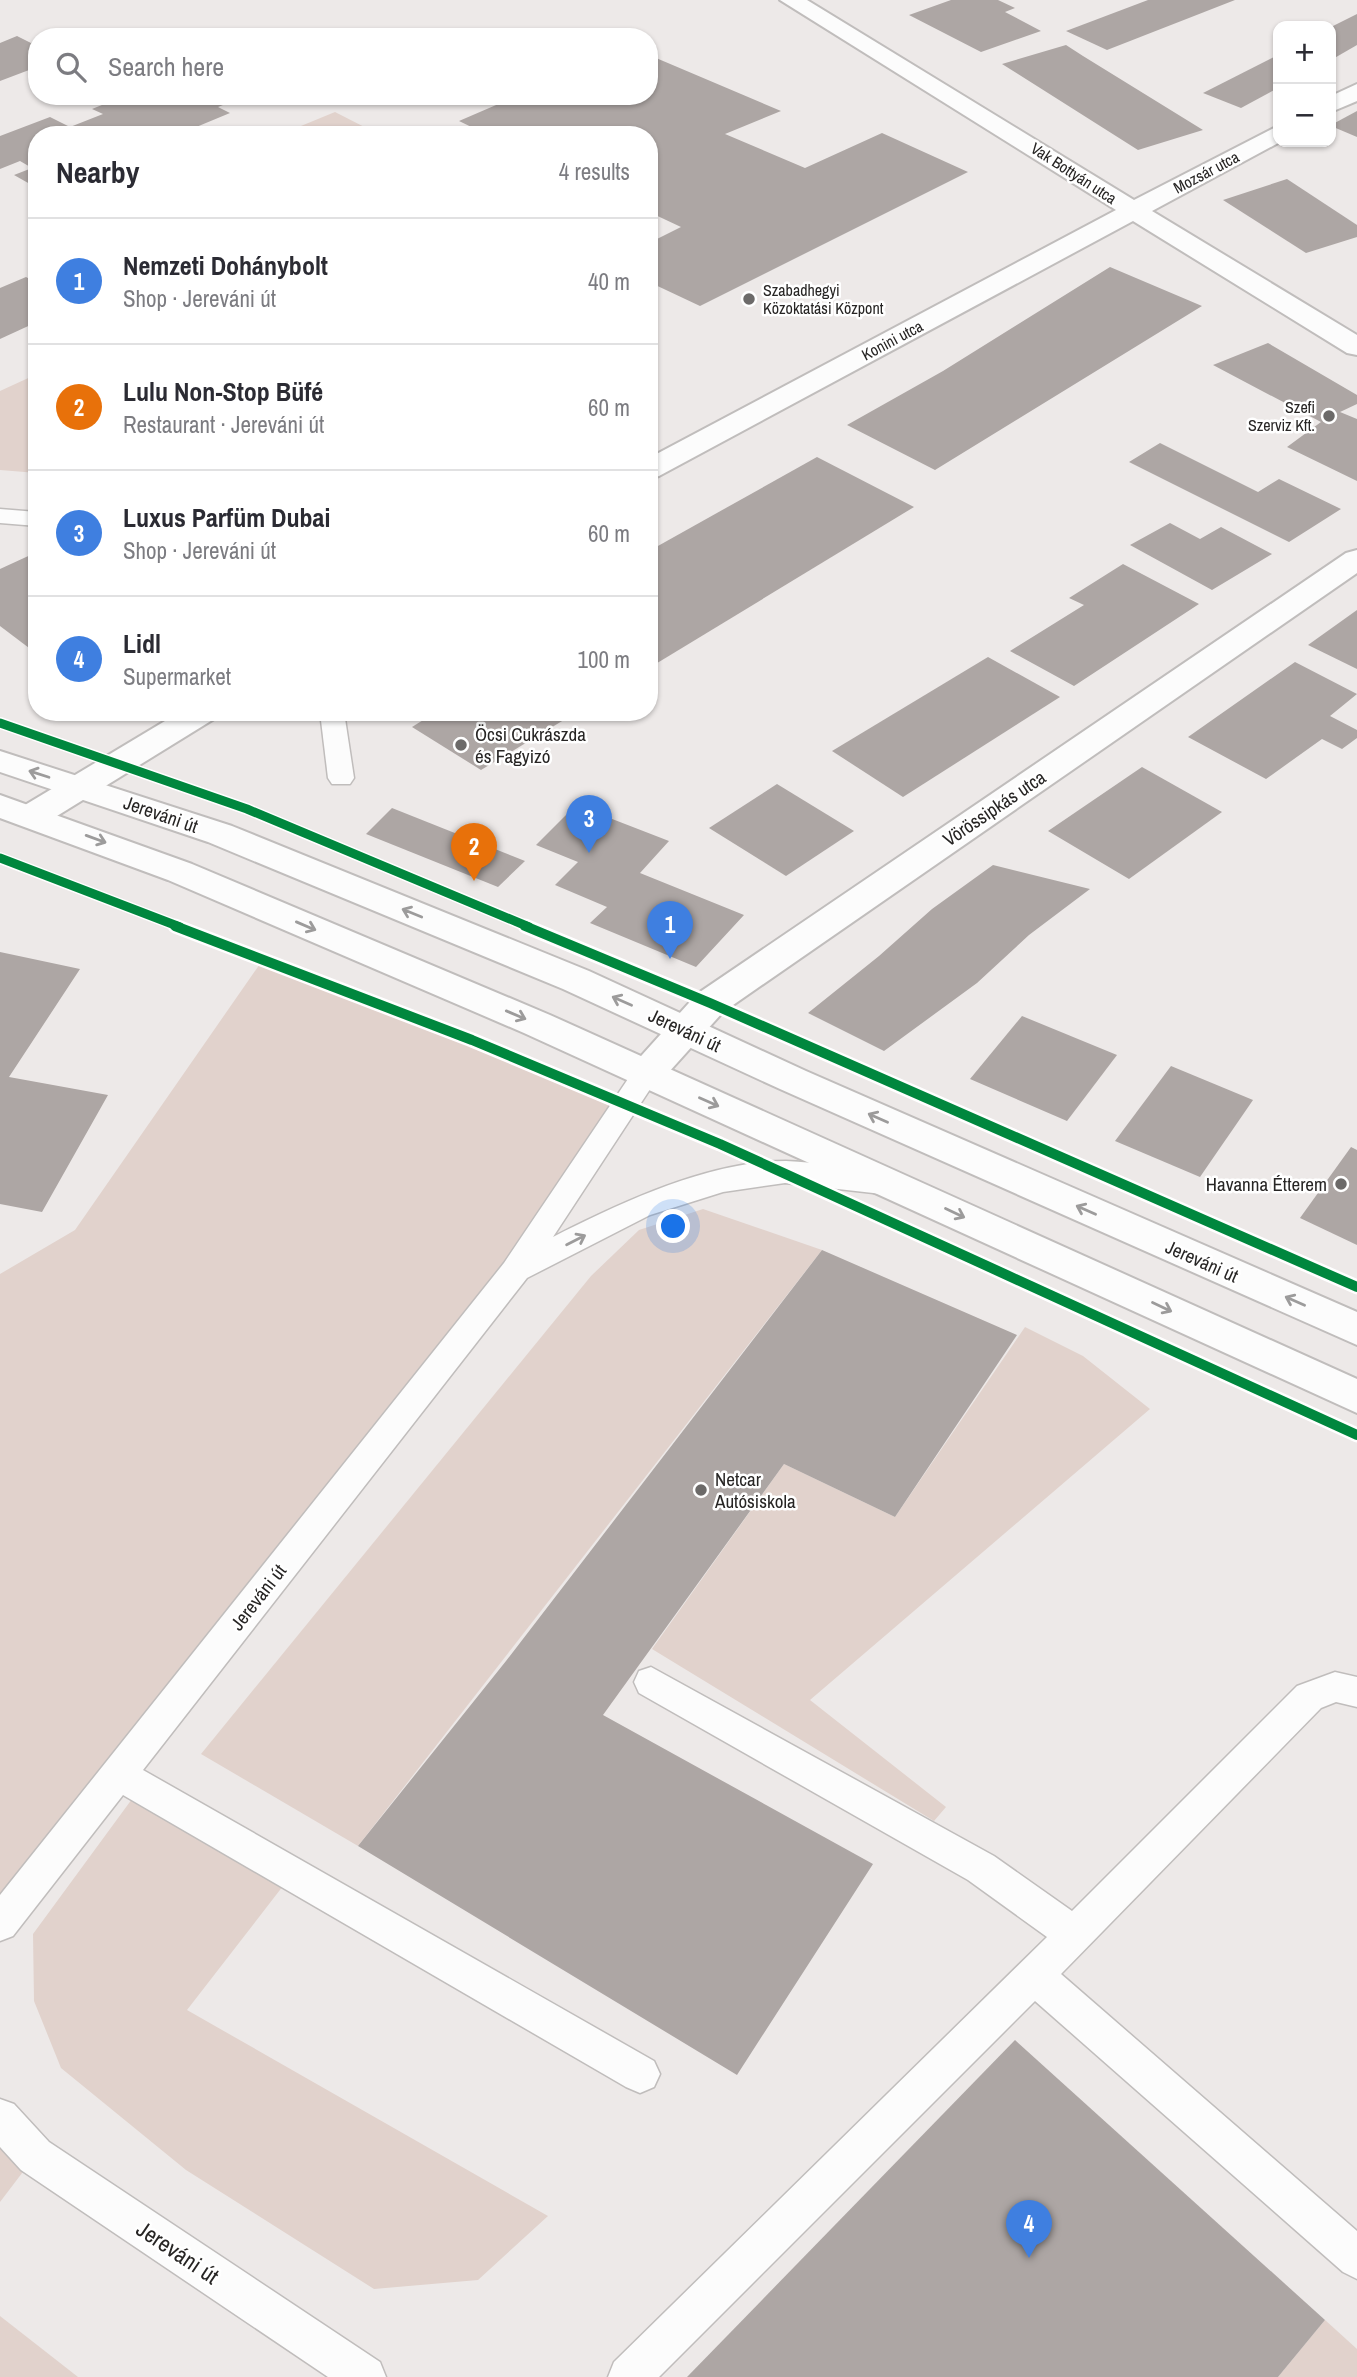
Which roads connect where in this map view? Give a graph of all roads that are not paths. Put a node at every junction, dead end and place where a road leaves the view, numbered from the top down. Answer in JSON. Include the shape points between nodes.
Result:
{"nodes":[{"id":1,"x":791,"y":0,"type":"edge"},
{"id":2,"x":1357,"y":91,"type":"edge"},
{"id":3,"x":1336,"y":102,"type":"edge"},
{"id":4,"x":1273,"y":136,"type":"edge"},
{"id":5,"x":1134,"y":212,"type":"junction"},
{"id":6,"x":1357,"y":347,"type":"edge"},
{"id":7,"x":658,"y":465,"type":"edge"},
{"id":8,"x":0,"y":516,"type":"edge"},
{"id":9,"x":28,"y":518,"type":"edge"},
{"id":10,"x":1357,"y":559,"type":"edge"},
{"id":11,"x":188,"y":721,"type":"edge"},
{"id":12,"x":333,"y":721,"type":"edge"},
{"id":13,"x":0,"y":761,"type":"edge"},
{"id":14,"x":341,"y":778,"type":"dead end"},
{"id":15,"x":79,"y":786,"type":"junction"},
{"id":16,"x":16,"y":811,"type":"edge"},
{"id":17,"x":684,"y":1029,"type":"junction"},
{"id":18,"x":646,"y":1074,"type":"junction"},
{"id":19,"x":893,"y":1185,"type":"junction"},
{"id":20,"x":515,"y":1271,"type":"junction"},
{"id":21,"x":1357,"y":1329,"type":"edge"},
{"id":22,"x":1357,"y":1396,"type":"edge"},
{"id":23,"x":651,"y":1682,"type":"dead end"},
{"id":24,"x":1357,"y":1692,"type":"edge"},
{"id":25,"x":118,"y":1774,"type":"junction"},
{"id":26,"x":0,"y":1924,"type":"edge"},
{"id":27,"x":1073,"y":1934,"type":"junction"},
{"id":28,"x":1034,"y":1975,"type":"junction"},
{"id":29,"x":640,"y":2074,"type":"dead end"},
{"id":30,"x":0,"y":2118,"type":"edge"},
{"id":31,"x":1357,"y":2258,"type":"edge"},
{"id":32,"x":365,"y":2377,"type":"edge"},
{"id":33,"x":629,"y":2377,"type":"edge"}],
"edges":[{"from":1,"to":5,"type":"street","name":"Vak Bottyán utca"},
{"from":2,"to":3,"type":"street"},
{"from":4,"to":5,"type":"street","name":"Mozsár utca"},
{"from":5,"to":6,"type":"street","name":"Vak Bottyán utca"},
{"from":5,"to":7,"type":"street","name":"Konini utca"},
{"from":8,"to":9,"type":"lane"},
{"from":10,"to":17,"type":"street","name":"Vörössipkás utca","via":[[710,1003]]},
{"from":11,"to":15,"type":"street"},
{"from":12,"to":14,"type":"lane"},
{"from":15,"to":13,"type":"street","name":"Jereváni út","one_way":true},
{"from":15,"to":16,"type":"street"},
{"from":17,"to":15,"type":"street","name":"Jereváni út","one_way":true,"via":[[220,834]]},
{"from":16,"to":18,"type":"street","name":"Jereváni út","one_way":true,"via":[[180,872]]},
{"from":17,"to":18,"type":"street","name":"Vörössipkás utca"},
{"from":21,"to":17,"type":"street","name":"Jereváni út","one_way":true},
{"from":18,"to":19,"type":"street","name":"Jereváni út","one_way":true},
{"from":18,"to":20,"type":"lane","name":"Jereváni út"},
{"from":20,"to":19,"type":"lane","name":"Jereváni út","one_way":true,"via":[[639,1207],[722,1181],[785,1172]]},
{"from":19,"to":22,"type":"street","name":"Jereváni út","one_way":true},
{"from":20,"to":25,"type":"lane","name":"Jereváni út"},
{"from":23,"to":27,"type":"lane","via":[[981,1868]]},
{"from":24,"to":27,"type":"lane","via":[[1335,1687],[1309,1697]]},
{"from":25,"to":26,"type":"lane","name":"Jereváni út"},
{"from":25,"to":29,"type":"lane"},
{"from":27,"to":28,"type":"lane"},
{"from":28,"to":31,"type":"lane"},
{"from":28,"to":33,"type":"lane"},
{"from":30,"to":32,"type":"lane","name":"Jereváni út","via":[[35,2156]]}]}
